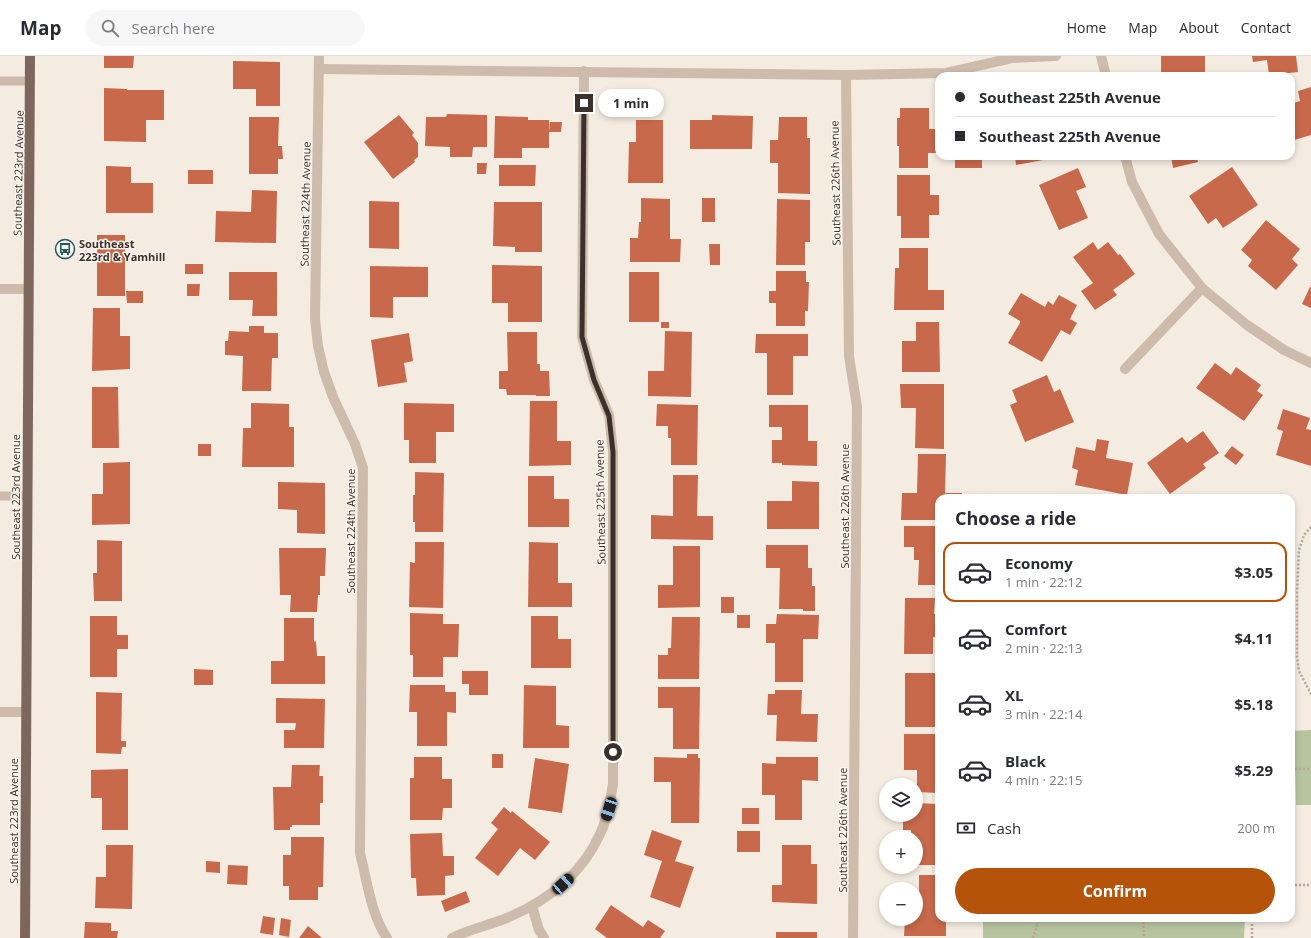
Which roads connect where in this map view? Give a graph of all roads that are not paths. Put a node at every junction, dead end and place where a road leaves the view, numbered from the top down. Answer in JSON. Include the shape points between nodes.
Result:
{"nodes":[{"id":1,"x":30,"y":56,"type":"edge"},
{"id":2,"x":319,"y":56,"type":"edge"},
{"id":3,"x":1056,"y":56,"type":"edge"},
{"id":4,"x":1101,"y":56,"type":"edge"},
{"id":5,"x":319,"y":68,"type":"junction"},
{"id":6,"x":584,"y":71,"type":"junction"},
{"id":7,"x":950,"y":72,"type":"edge"},
{"id":8,"x":1105,"y":72,"type":"edge"},
{"id":9,"x":935,"y":73,"type":"edge"},
{"id":10,"x":846,"y":75,"type":"junction"},
{"id":11,"x":0,"y":81,"type":"edge"},
{"id":12,"x":30,"y":81,"type":"junction"},
{"id":13,"x":1126,"y":160,"type":"edge"},
{"id":14,"x":1202,"y":288,"type":"junction"},
{"id":15,"x":0,"y":289,"type":"edge"},
{"id":16,"x":28,"y":289,"type":"junction"},
{"id":17,"x":1311,"y":363,"type":"edge"},
{"id":18,"x":1125,"y":369,"type":"dead end"},
{"id":19,"x":0,"y":496,"type":"edge"},
{"id":20,"x":27,"y":496,"type":"junction"},
{"id":21,"x":0,"y":712,"type":"edge"},
{"id":22,"x":26,"y":712,"type":"junction"},
{"id":23,"x":532,"y":906,"type":"junction"},
{"id":24,"x":25,"y":938,"type":"edge"},
{"id":25,"x":387,"y":938,"type":"edge"},
{"id":26,"x":452,"y":938,"type":"edge"},
{"id":27,"x":544,"y":938,"type":"edge"},
{"id":28,"x":853,"y":938,"type":"edge"}],
"edges":[{"from":1,"to":12,"type":"main road","name":"Southeast 223rd Avenue"},
{"from":2,"to":5,"type":"street","name":"Southeast 224th Avenue"},
{"from":3,"to":7,"type":"street","via":[[1012,58]]},
{"from":4,"to":8,"type":"street"},
{"from":5,"to":6,"type":"street"},
{"from":5,"to":25,"type":"street","name":"Southeast 224th Avenue","via":[[315,319],[324,372],[356,444],[363,468],[360,853],[373,907]]},
{"from":6,"to":10,"type":"street"},
{"from":6,"to":23,"type":"street","name":"Southeast 225th Avenue","via":[[582,337],[594,380],[609,416],[613,452],[613,784],[609,809],[601,833],[589,856],[554,892]]},
{"from":9,"to":10,"type":"street"},
{"from":10,"to":28,"type":"street","name":"Southeast 226th Avenue","via":[[849,356],[857,407]]},
{"from":11,"to":12,"type":"lane"},
{"from":12,"to":16,"type":"main road","name":"Southeast 223rd Avenue"},
{"from":13,"to":14,"type":"street","via":[[1132,182],[1159,234]]},
{"from":14,"to":17,"type":"street","via":[[1247,326],[1284,350]]},
{"from":14,"to":18,"type":"street"},
{"from":15,"to":16,"type":"street"},
{"from":16,"to":20,"type":"main road","name":"Southeast 223rd Avenue"},
{"from":19,"to":20,"type":"lane"},
{"from":20,"to":22,"type":"main road","name":"Southeast 223rd Avenue"},
{"from":21,"to":22,"type":"street"},
{"from":22,"to":24,"type":"main road","name":"Southeast 223rd Avenue"},
{"from":23,"to":26,"type":"street","name":"Southeast 225th Avenue"},
{"from":23,"to":27,"type":"street"}]}
